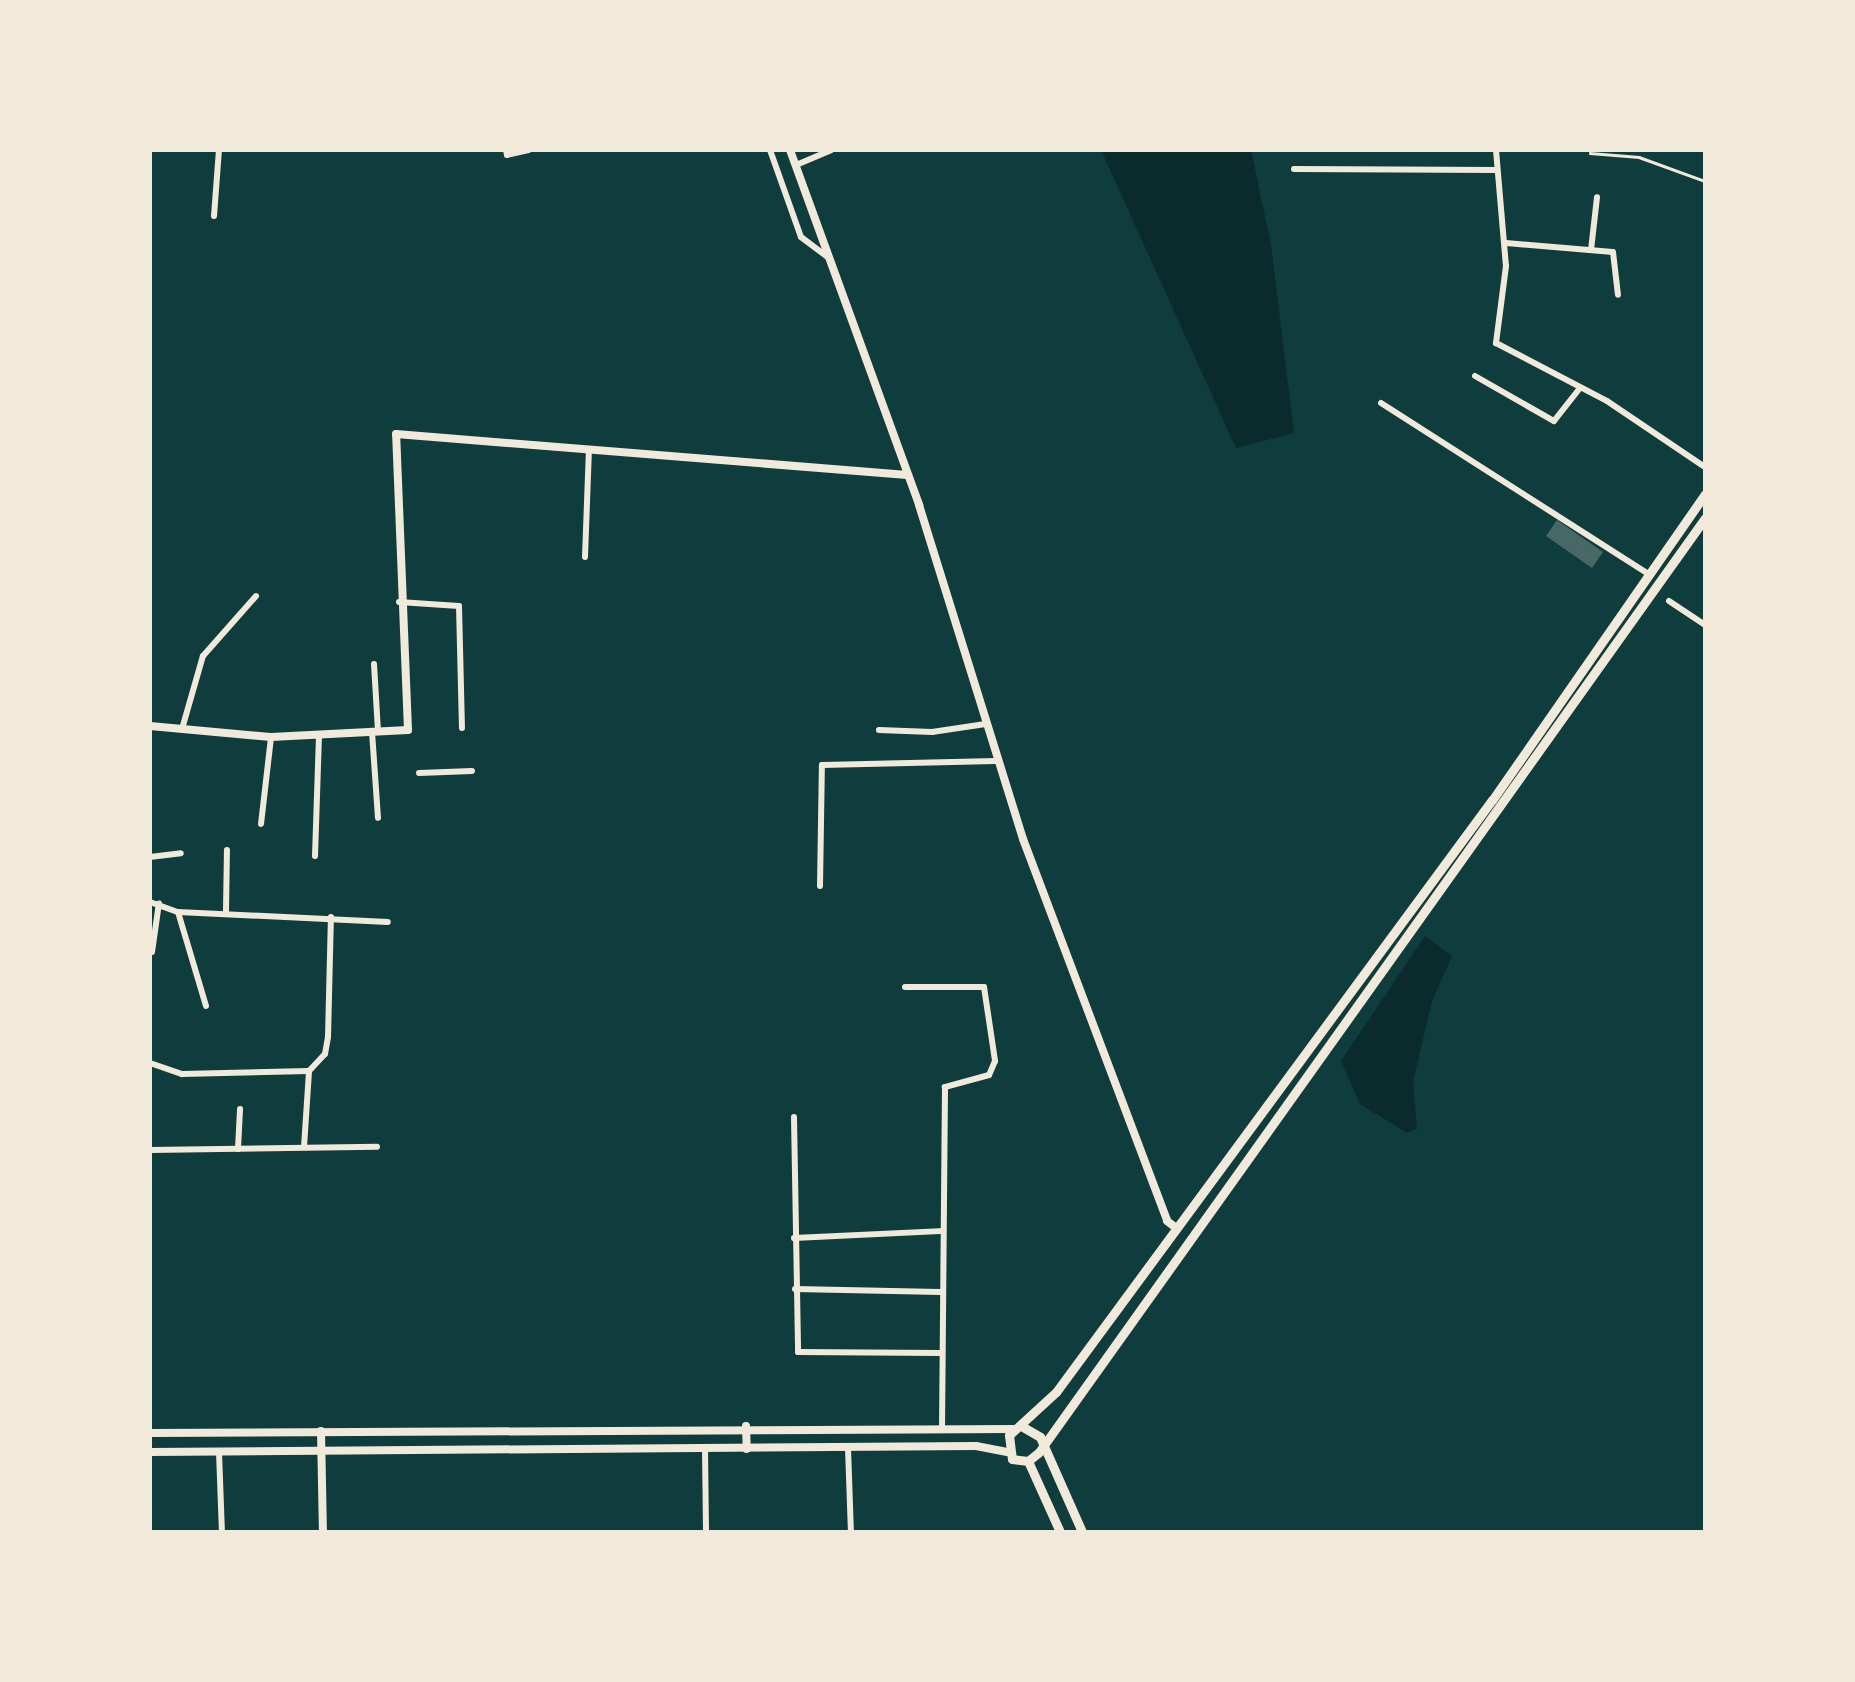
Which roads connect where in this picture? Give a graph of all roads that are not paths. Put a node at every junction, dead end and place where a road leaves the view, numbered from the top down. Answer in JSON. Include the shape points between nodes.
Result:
{"nodes":[{"id":1,"x":219,"y":150,"type":"edge"},
{"id":2,"x":506,"y":150,"type":"edge"},
{"id":3,"x":528,"y":150,"type":"edge"},
{"id":4,"x":770,"y":150,"type":"edge"},
{"id":5,"x":790,"y":150,"type":"edge"},
{"id":6,"x":830,"y":150,"type":"edge"},
{"id":7,"x":1496,"y":150,"type":"edge"},
{"id":8,"x":1590,"y":153,"type":"dead end"},
{"id":9,"x":796,"y":165,"type":"junction"},
{"id":10,"x":1294,"y":169,"type":"dead end"},
{"id":11,"x":1497,"y":170,"type":"junction"},
{"id":12,"x":1705,"y":181,"type":"edge"},
{"id":13,"x":1597,"y":197,"type":"dead end"},
{"id":14,"x":214,"y":216,"type":"dead end"},
{"id":15,"x":1506,"y":243,"type":"junction"},
{"id":16,"x":1591,"y":250,"type":"junction"},
{"id":17,"x":830,"y":259,"type":"junction"},
{"id":18,"x":1618,"y":295,"type":"dead end"},
{"id":19,"x":1475,"y":376,"type":"dead end"},
{"id":20,"x":1580,"y":388,"type":"junction"},
{"id":21,"x":1381,"y":403,"type":"dead end"},
{"id":22,"x":588,"y":449,"type":"junction"},
{"id":23,"x":1705,"y":466,"type":"edge"},
{"id":24,"x":906,"y":474,"type":"junction"},
{"id":25,"x":1705,"y":494,"type":"edge"},
{"id":26,"x":1705,"y":518,"type":"edge"},
{"id":27,"x":585,"y":557,"type":"dead end"},
{"id":28,"x":1648,"y":574,"type":"junction"},
{"id":29,"x":256,"y":596,"type":"dead end"},
{"id":30,"x":1669,"y":601,"type":"dead end"},
{"id":31,"x":399,"y":602,"type":"junction"},
{"id":32,"x":1705,"y":625,"type":"edge"},
{"id":33,"x":374,"y":664,"type":"dead end"},
{"id":34,"x":986,"y":724,"type":"junction"},
{"id":35,"x":150,"y":726,"type":"edge"},
{"id":36,"x":462,"y":728,"type":"dead end"},
{"id":37,"x":182,"y":729,"type":"junction"},
{"id":38,"x":880,"y":730,"type":"dead end"},
{"id":39,"x":375,"y":732,"type":"junction"},
{"id":40,"x":271,"y":737,"type":"junction"},
{"id":41,"x":319,"y":737,"type":"junction"},
{"id":42,"x":996,"y":762,"type":"junction"},
{"id":43,"x":472,"y":771,"type":"dead end"},
{"id":44,"x":419,"y":774,"type":"dead end"},
{"id":45,"x":378,"y":818,"type":"dead end"},
{"id":46,"x":261,"y":824,"type":"dead end"},
{"id":47,"x":228,"y":850,"type":"dead end"},
{"id":48,"x":180,"y":854,"type":"dead end"},
{"id":49,"x":150,"y":856,"type":"edge"},
{"id":50,"x":315,"y":856,"type":"dead end"},
{"id":51,"x":820,"y":886,"type":"dead end"},
{"id":52,"x":154,"y":903,"type":"edge"},
{"id":53,"x":226,"y":911,"type":"junction"},
{"id":54,"x":178,"y":912,"type":"junction"},
{"id":55,"x":331,"y":917,"type":"junction"},
{"id":56,"x":388,"y":922,"type":"dead end"},
{"id":57,"x":152,"y":952,"type":"edge"},
{"id":58,"x":905,"y":987,"type":"dead end"},
{"id":59,"x":206,"y":1006,"type":"dead end"},
{"id":60,"x":150,"y":1063,"type":"edge"},
{"id":61,"x":309,"y":1071,"type":"junction"},
{"id":62,"x":240,"y":1109,"type":"dead end"},
{"id":63,"x":794,"y":1116,"type":"dead end"},
{"id":64,"x":304,"y":1147,"type":"junction"},
{"id":65,"x":377,"y":1148,"type":"dead end"},
{"id":66,"x":238,"y":1149,"type":"junction"},
{"id":67,"x":150,"y":1150,"type":"edge"},
{"id":68,"x":1175,"y":1227,"type":"junction"},
{"id":69,"x":940,"y":1230,"type":"junction"},
{"id":70,"x":794,"y":1238,"type":"junction"},
{"id":71,"x":795,"y":1289,"type":"junction"},
{"id":72,"x":940,"y":1292,"type":"junction"},
{"id":73,"x":940,"y":1353,"type":"junction"},
{"id":74,"x":746,"y":1426,"type":"junction"},
{"id":75,"x":942,"y":1426,"type":"junction"},
{"id":76,"x":1019,"y":1428,"type":"junction"},
{"id":77,"x":321,"y":1431,"type":"junction"},
{"id":78,"x":150,"y":1433,"type":"edge"},
{"id":79,"x":1042,"y":1444,"type":"junction"},
{"id":80,"x":848,"y":1448,"type":"junction"},
{"id":81,"x":705,"y":1449,"type":"junction"},
{"id":82,"x":747,"y":1449,"type":"junction"},
{"id":83,"x":150,"y":1452,"type":"edge"},
{"id":84,"x":219,"y":1452,"type":"junction"},
{"id":85,"x":322,"y":1452,"type":"junction"},
{"id":86,"x":1008,"y":1452,"type":"junction"},
{"id":87,"x":1028,"y":1462,"type":"junction"},
{"id":88,"x":222,"y":1532,"type":"edge"},
{"id":89,"x":323,"y":1532,"type":"edge"},
{"id":90,"x":706,"y":1532,"type":"edge"},
{"id":91,"x":851,"y":1532,"type":"edge"},
{"id":92,"x":1060,"y":1532,"type":"edge"},
{"id":93,"x":1082,"y":1532,"type":"edge"}],
"edges":[{"from":1,"to":14,"type":"street"},
{"from":2,"to":3,"type":"street"},
{"from":4,"to":17,"type":"street","via":[[801,237]]},
{"from":5,"to":9,"type":"street"},
{"from":6,"to":9,"type":"street"},
{"from":7,"to":11,"type":"street"},
{"from":8,"to":12,"type":"lane","via":[[1639,156]]},
{"from":9,"to":17,"type":"street"},
{"from":10,"to":11,"type":"street"},
{"from":11,"to":15,"type":"street"},
{"from":13,"to":16,"type":"street"},
{"from":15,"to":16,"type":"street"},
{"from":15,"to":20,"type":"street","via":[[1496,343]]},
{"from":16,"to":18,"type":"street","via":[[1616,254]]},
{"from":17,"to":24,"type":"street"},
{"from":19,"to":20,"type":"street","via":[[1554,421]]},
{"from":20,"to":23,"type":"street"},
{"from":21,"to":28,"type":"street"},
{"from":22,"to":24,"type":"street"},
{"from":22,"to":27,"type":"street"},
{"from":22,"to":31,"type":"street","via":[[396,434]]},
{"from":24,"to":34,"type":"street"},
{"from":25,"to":28,"type":"main road"},
{"from":26,"to":79,"type":"main road"},
{"from":28,"to":68,"type":"main road","via":[[1492,800]]},
{"from":29,"to":37,"type":"street","via":[[203,656]]},
{"from":30,"to":32,"type":"street"},
{"from":31,"to":36,"type":"street","via":[[459,606]]},
{"from":31,"to":39,"type":"street","via":[[408,730]]},
{"from":33,"to":39,"type":"street"},
{"from":34,"to":38,"type":"street"},
{"from":34,"to":42,"type":"street"},
{"from":35,"to":37,"type":"street"},
{"from":37,"to":40,"type":"street"},
{"from":39,"to":41,"type":"street"},
{"from":39,"to":45,"type":"street"},
{"from":40,"to":41,"type":"street"},
{"from":40,"to":46,"type":"street"},
{"from":41,"to":50,"type":"street"},
{"from":42,"to":51,"type":"street","via":[[822,766]]},
{"from":42,"to":68,"type":"street","via":[[1160,1203]]},
{"from":43,"to":44,"type":"street"},
{"from":47,"to":53,"type":"street"},
{"from":48,"to":49,"type":"street"},
{"from":52,"to":54,"type":"street"},
{"from":52,"to":57,"type":"street"},
{"from":53,"to":54,"type":"street"},
{"from":53,"to":55,"type":"street"},
{"from":54,"to":59,"type":"street"},
{"from":55,"to":56,"type":"street"},
{"from":55,"to":61,"type":"street","via":[[328,1037],[325,1054]]},
{"from":58,"to":69,"type":"street","via":[[980,985],[988,995],[993,1071],[945,1087]]},
{"from":60,"to":61,"type":"street","via":[[182,1074]]},
{"from":61,"to":64,"type":"street"},
{"from":62,"to":66,"type":"street"},
{"from":63,"to":70,"type":"street"},
{"from":64,"to":65,"type":"street"},
{"from":64,"to":66,"type":"street"},
{"from":66,"to":67,"type":"street"},
{"from":68,"to":76,"type":"main road","via":[[1056,1392]]},
{"from":69,"to":70,"type":"street"},
{"from":69,"to":72,"type":"street"},
{"from":70,"to":71,"type":"street"},
{"from":71,"to":72,"type":"street"},
{"from":71,"to":73,"type":"street","via":[[798,1352]]},
{"from":72,"to":73,"type":"street"},
{"from":73,"to":75,"type":"street"},
{"from":74,"to":75,"type":"street"},
{"from":74,"to":77,"type":"street"},
{"from":74,"to":82,"type":"street"},
{"from":75,"to":76,"type":"street"},
{"from":76,"to":79,"type":"main road"},
{"from":76,"to":86,"type":"main road"},
{"from":77,"to":78,"type":"street"},
{"from":77,"to":85,"type":"street"},
{"from":79,"to":87,"type":"main road"},
{"from":79,"to":93,"type":"main road"},
{"from":80,"to":82,"type":"street"},
{"from":80,"to":86,"type":"street"},
{"from":80,"to":91,"type":"street"},
{"from":81,"to":82,"type":"street"},
{"from":81,"to":85,"type":"street"},
{"from":81,"to":90,"type":"street"},
{"from":83,"to":84,"type":"street"},
{"from":84,"to":85,"type":"street"},
{"from":84,"to":88,"type":"street"},
{"from":85,"to":89,"type":"street"},
{"from":86,"to":87,"type":"main road"},
{"from":87,"to":92,"type":"main road"}]}
